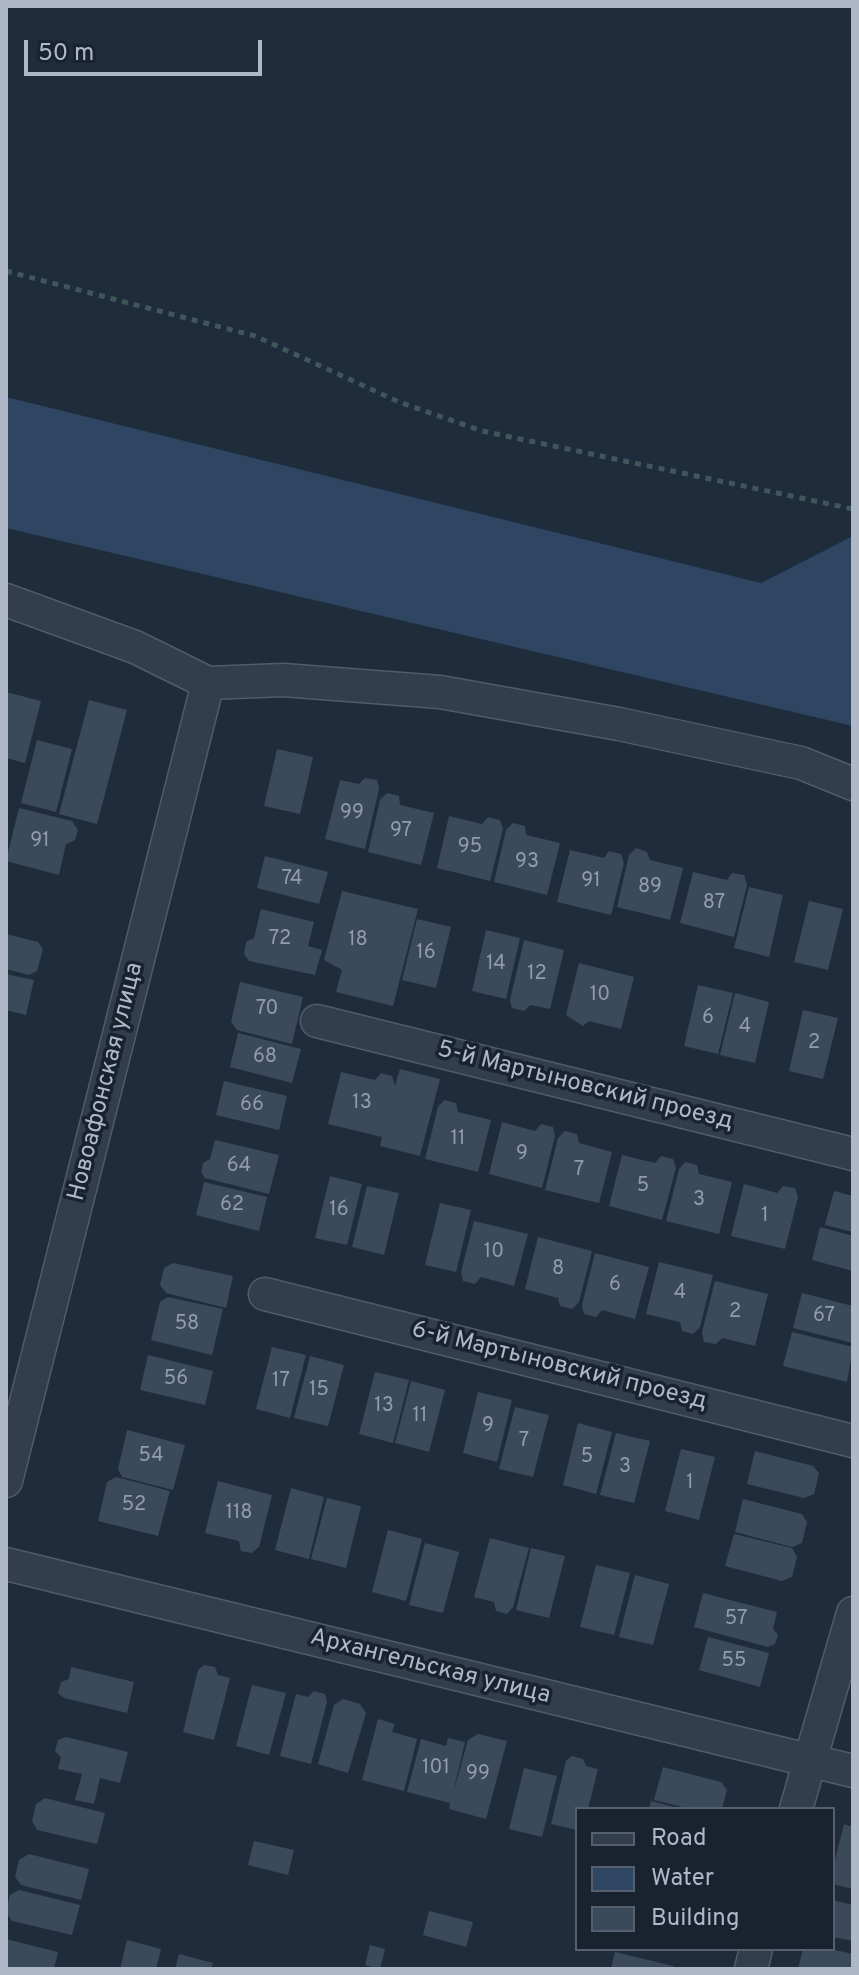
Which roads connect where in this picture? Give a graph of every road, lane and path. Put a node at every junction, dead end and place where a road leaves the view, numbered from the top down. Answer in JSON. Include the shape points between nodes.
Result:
{"nodes":[{"id":1,"x":6,"y":271,"type":"edge"},
{"id":2,"x":853,"y":509,"type":"edge"},
{"id":3,"x":6,"y":600,"type":"edge"},
{"id":4,"x":208,"y":683,"type":"junction"},
{"id":5,"x":853,"y":784,"type":"edge"},
{"id":6,"x":317,"y":1021,"type":"dead end"},
{"id":7,"x":853,"y":1154,"type":"edge"},
{"id":8,"x":265,"y":1294,"type":"dead end"},
{"id":9,"x":853,"y":1441,"type":"edge"},
{"id":10,"x":6,"y":1481,"type":"edge"},
{"id":11,"x":6,"y":1564,"type":"edge"},
{"id":12,"x":853,"y":1613,"type":"edge"},
{"id":13,"x":809,"y":1760,"type":"junction"},
{"id":14,"x":853,"y":1771,"type":"edge"},
{"id":15,"x":797,"y":1807,"type":"edge"}],
"edges":[{"from":1,"to":2,"type":"path","via":[[255,336],[399,402],[482,431]]},
{"from":3,"to":4,"type":"street","via":[[135,647]]},
{"from":4,"to":5,"type":"street","via":[[283,680],[440,692],[801,763]]},
{"from":4,"to":10,"type":"street","name":"Новоафонская улица"},
{"from":6,"to":7,"type":"street","name":"5-й Мартыновский проезд"},
{"from":8,"to":9,"type":"street","name":"6-й Мартыновский проезд"},
{"from":11,"to":13,"type":"street","name":"Архангельская улица"},
{"from":12,"to":13,"type":"street"},
{"from":13,"to":14,"type":"street","name":"Архангельская улица"},
{"from":13,"to":15,"type":"street"}]}
